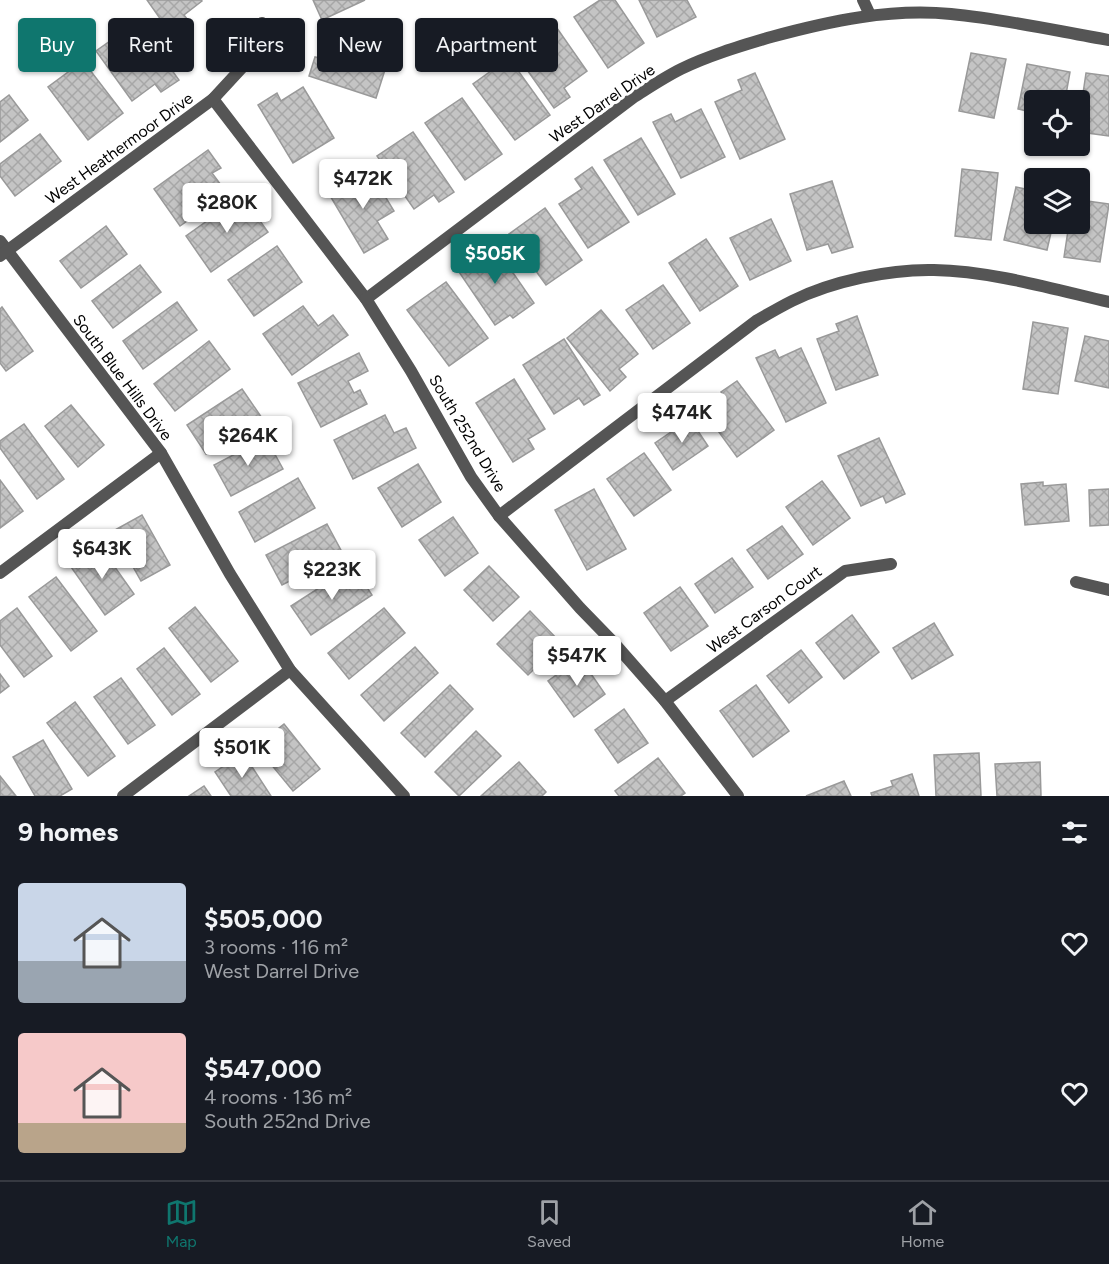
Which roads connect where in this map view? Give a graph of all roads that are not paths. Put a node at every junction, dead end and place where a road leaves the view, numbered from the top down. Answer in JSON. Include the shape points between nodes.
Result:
{"nodes":[{"id":1,"x":863,"y":0,"type":"edge"},
{"id":2,"x":875,"y":0,"type":"edge"},
{"id":3,"x":870,"y":15,"type":"junction"},
{"id":4,"x":1109,"y":40,"type":"edge"},
{"id":5,"x":238,"y":72,"type":"edge"},
{"id":6,"x":213,"y":99,"type":"junction"},
{"id":7,"x":2,"y":249,"type":"edge"},
{"id":8,"x":366,"y":299,"type":"junction"},
{"id":9,"x":1109,"y":302,"type":"edge"},
{"id":10,"x":160,"y":453,"type":"junction"},
{"id":11,"x":499,"y":516,"type":"junction"},
{"id":12,"x":891,"y":564,"type":"dead end"},
{"id":13,"x":0,"y":573,"type":"edge"},
{"id":14,"x":1076,"y":582,"type":"dead end"},
{"id":15,"x":1109,"y":590,"type":"edge"},
{"id":16,"x":290,"y":670,"type":"junction"},
{"id":17,"x":665,"y":701,"type":"junction"},
{"id":18,"x":123,"y":796,"type":"edge"},
{"id":19,"x":404,"y":796,"type":"edge"},
{"id":20,"x":738,"y":796,"type":"edge"}],
"edges":[{"from":1,"to":3,"type":"street"},
{"from":2,"to":3,"type":"street"},
{"from":3,"to":4,"type":"street","name":"West Darrel Drive","via":[[950,14]]},
{"from":3,"to":8,"type":"street","name":"West Darrel Drive","via":[[818,24],[735,47],[681,69],[634,97]]},
{"from":5,"to":6,"type":"street","name":"West Heathermoor Drive"},
{"from":6,"to":7,"type":"street","name":"West Heathermoor Drive"},
{"from":6,"to":8,"type":"street","name":"South 252nd Drive"},
{"from":7,"to":10,"type":"street","name":"South Blue Hills Drive"},
{"from":8,"to":11,"type":"street","name":"South 252nd Drive","via":[[471,477]]},
{"from":9,"to":11,"type":"street","via":[[1015,281],[934,270],[893,273],[818,290],[756,321]]},
{"from":10,"to":13,"type":"street"},
{"from":10,"to":16,"type":"street","name":"South Blue Hills Drive"},
{"from":11,"to":17,"type":"street","name":"South 252nd Drive"},
{"from":12,"to":17,"type":"street","name":"West Carson Court","via":[[846,571]]},
{"from":14,"to":15,"type":"street"},
{"from":16,"to":18,"type":"street"},
{"from":16,"to":19,"type":"street","name":"South Blue Hills Drive"},
{"from":17,"to":20,"type":"street","name":"South 252nd Drive"}]}
